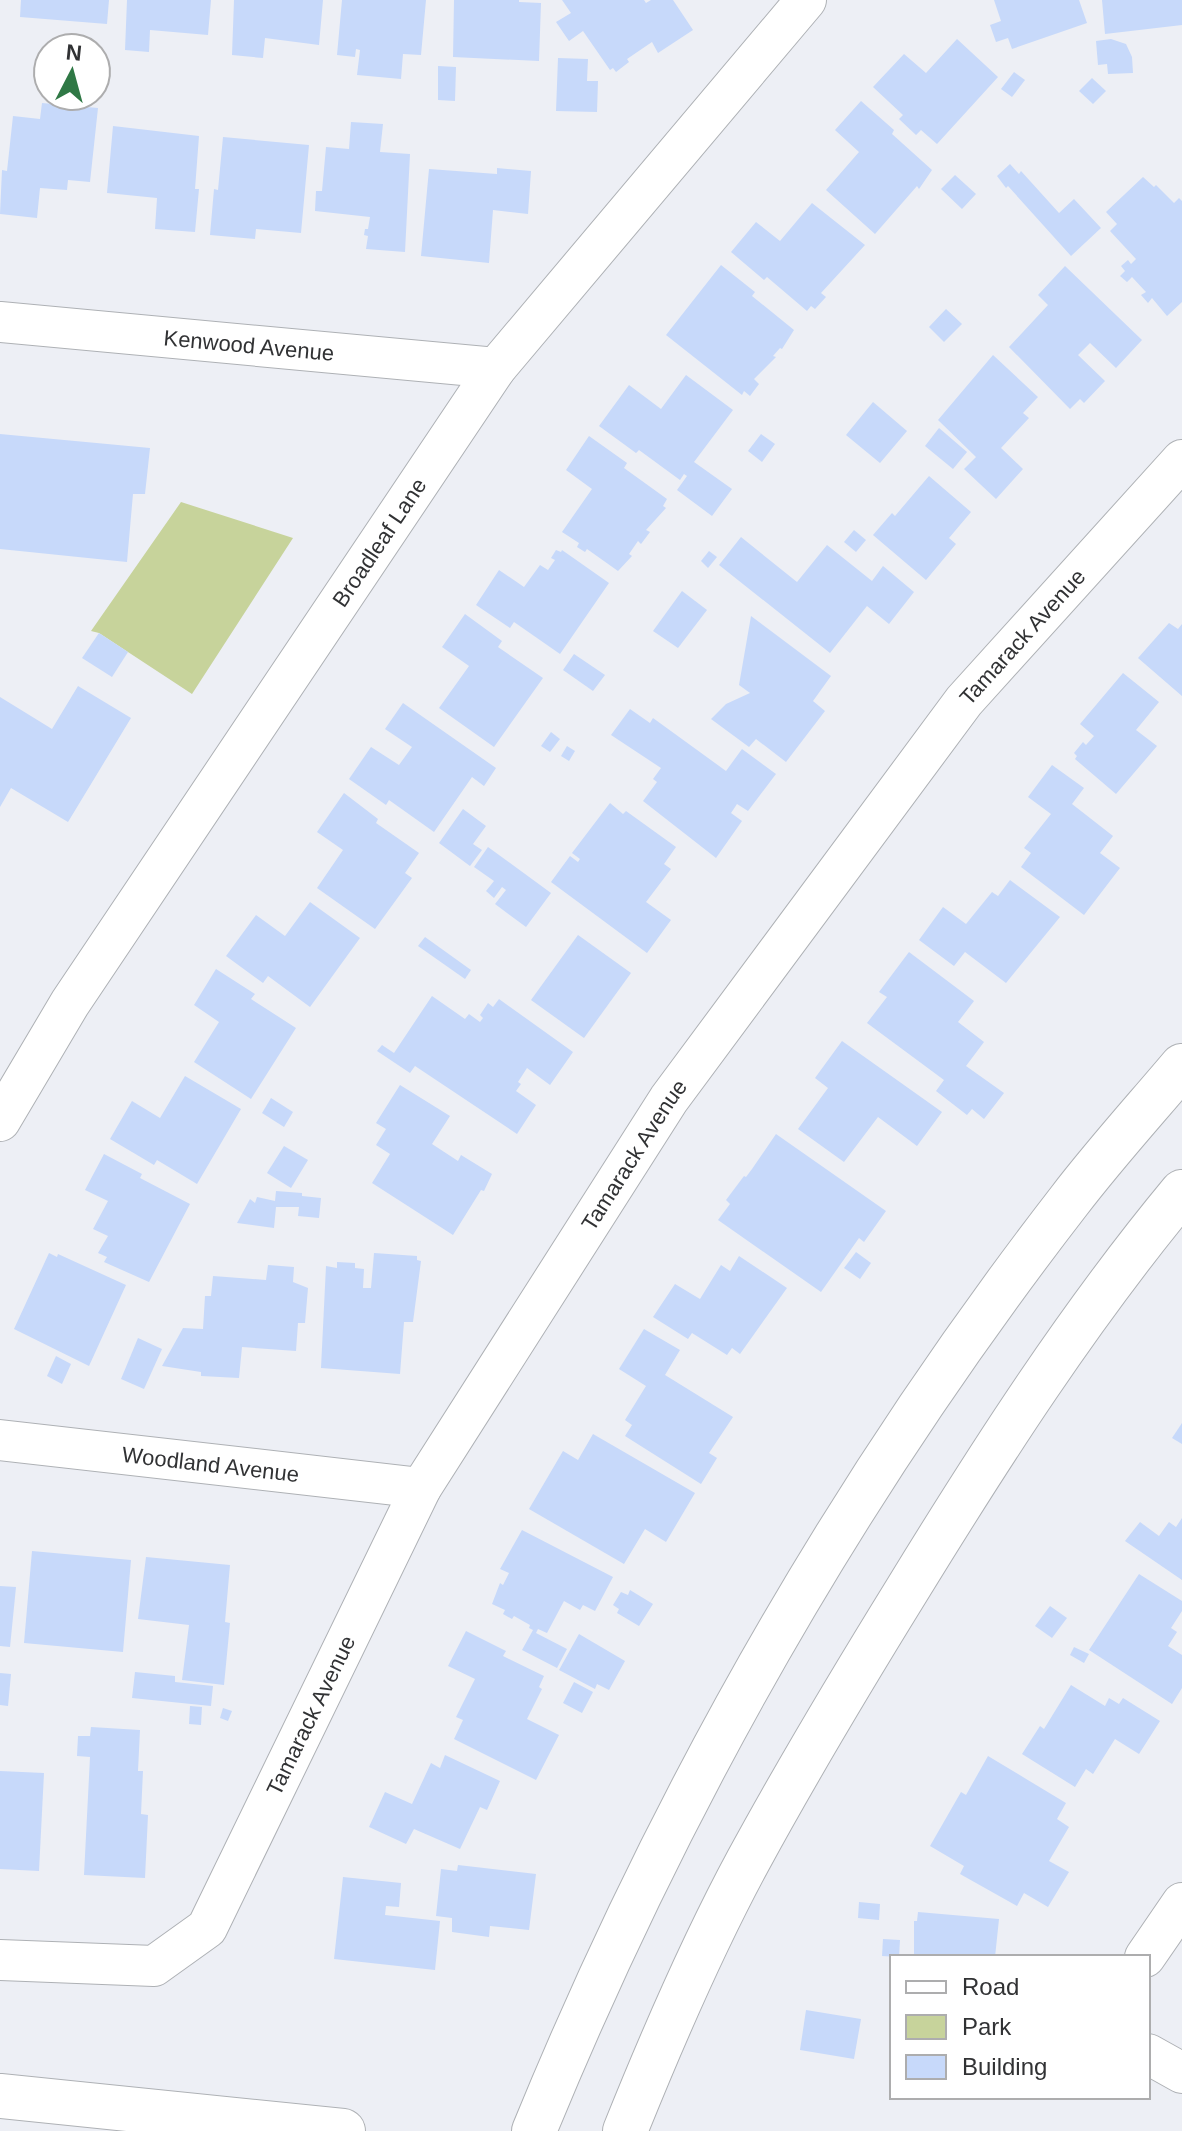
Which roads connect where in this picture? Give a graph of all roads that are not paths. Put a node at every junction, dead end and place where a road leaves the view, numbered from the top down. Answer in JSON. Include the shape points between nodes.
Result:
{"nodes":[{"id":1,"x":806,"y":0,"type":"edge"},
{"id":2,"x":0,"y":322,"type":"edge"},
{"id":3,"x":496,"y":368,"type":"junction"},
{"id":4,"x":1182,"y":460,"type":"edge"},
{"id":5,"x":1182,"y":1066,"type":"edge"},
{"id":6,"x":0,"y":1121,"type":"edge"},
{"id":7,"x":1182,"y":1192,"type":"edge"},
{"id":8,"x":0,"y":1440,"type":"edge"},
{"id":9,"x":421,"y":1488,"type":"junction"},
{"id":10,"x":1182,"y":1903,"type":"edge"},
{"id":11,"x":1146,"y":1955,"type":"edge"},
{"id":12,"x":0,"y":1960,"type":"edge"},
{"id":13,"x":1150,"y":2055,"type":"edge"},
{"id":14,"x":1182,"y":2073,"type":"edge"},
{"id":15,"x":0,"y":2096,"type":"edge"},
{"id":16,"x":632,"y":2114,"type":"edge"},
{"id":17,"x":343,"y":2131,"type":"edge"},
{"id":18,"x":534,"y":2131,"type":"edge"}],
"edges":[{"from":1,"to":3,"type":"street","name":"Broadleaf Lane"},
{"from":2,"to":3,"type":"street","name":"Kenwood Avenue"},
{"from":3,"to":6,"type":"street","name":"Broadleaf Lane","via":[[70,1003]]},
{"from":4,"to":9,"type":"street","name":"Tamarack Avenue","via":[[964,701],[726,1022],[669,1099]]},
{"from":5,"to":18,"type":"main road","via":[[1060,1212],[892,1448],[817,1566],[649,1876]]},
{"from":7,"to":16,"type":"main road","via":[[968,1490],[853,1678],[747,1862],[679,2000]]},
{"from":8,"to":9,"type":"street","name":"Woodland Avenue"},
{"from":9,"to":12,"type":"street","name":"Tamarack Avenue","via":[[207,1928],[154,1966]]},
{"from":10,"to":11,"type":"street"},
{"from":13,"to":14,"type":"street"},
{"from":15,"to":17,"type":"main road"}]}
